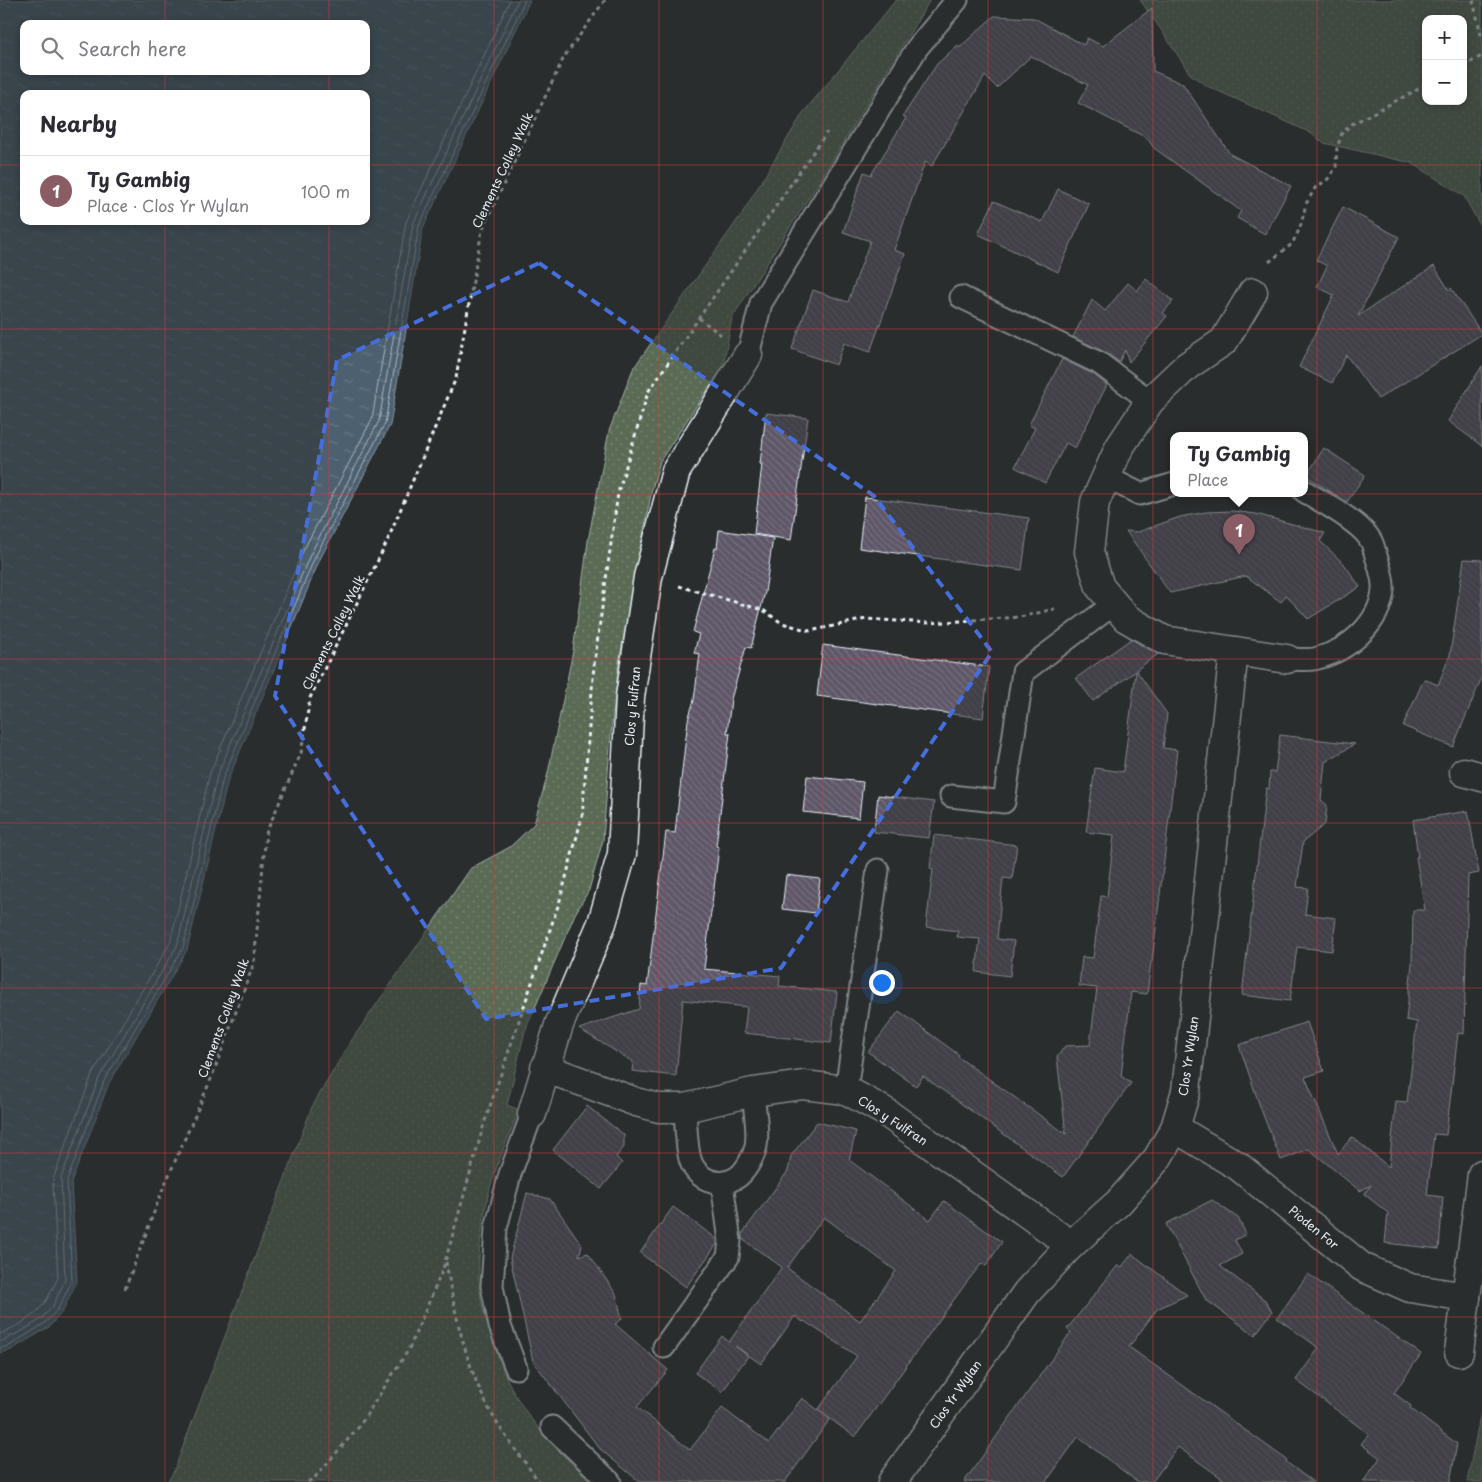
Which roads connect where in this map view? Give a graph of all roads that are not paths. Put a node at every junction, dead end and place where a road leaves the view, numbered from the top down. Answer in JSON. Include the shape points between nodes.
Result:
{"nodes":[{"id":1,"x":957,"y":0,"type":"edge"},
{"id":2,"x":1253,"y":292,"type":"road end"},
{"id":3,"x":960,"y":297,"type":"dead end"},
{"id":4,"x":748,"y":355,"type":"joint"},
{"id":5,"x":1150,"y":401,"type":"junction"},
{"id":6,"x":1106,"y":477,"type":"junction"},
{"id":7,"x":1170,"y":485,"type":"edge"},
{"id":8,"x":1308,"y":493,"type":"edge"},
{"id":9,"x":1107,"y":595,"type":"junction"},
{"id":10,"x":1234,"y":651,"type":"junction"},
{"id":11,"x":1287,"y":659,"type":"joint"},
{"id":12,"x":951,"y":796,"type":"dead end"},
{"id":13,"x":878,"y":870,"type":"dead end"},
{"id":14,"x":545,"y":1068,"type":"junction"},
{"id":15,"x":846,"y":1090,"type":"junction"},
{"id":16,"x":753,"y":1092,"type":"junction"},
{"id":17,"x":684,"y":1108,"type":"junction"},
{"id":18,"x":532,"y":1114,"type":"joint"},
{"id":19,"x":1175,"y":1128,"type":"junction"},
{"id":20,"x":1482,"y":1174,"type":"edge"},
{"id":21,"x":722,"y":1183,"type":"junction"},
{"id":22,"x":1071,"y":1245,"type":"junction"},
{"id":23,"x":1466,"y":1297,"type":"junction"},
{"id":24,"x":664,"y":1347,"type":"dead end"},
{"id":25,"x":1458,"y":1352,"type":"dead end"},
{"id":26,"x":516,"y":1368,"type":"dead end"},
{"id":27,"x":552,"y":1427,"type":"dead end"},
{"id":28,"x":610,"y":1482,"type":"edge"},
{"id":29,"x":892,"y":1482,"type":"edge"}],
"edges":[{"from":1,"to":4,"type":"lane","via":[[917,48],[761,303]]},
{"from":2,"to":5,"type":"street","via":[[1224,341],[1187,366]]},
{"from":3,"to":5,"type":"lane","via":[[1099,363]]},
{"from":4,"to":14,"type":"street","name":"Clos y Fulfran","via":[[676,471],[648,577],[630,697],[622,854],[602,923],[559,1025]]},
{"from":5,"to":6,"type":"street","via":[[1119,448]]},
{"from":6,"to":7,"type":"lane","via":[[1140,494]]},
{"from":6,"to":9,"type":"street","via":[[1095,502],[1089,552]]},
{"from":8,"to":11,"type":"lane","via":[[1356,524],[1371,540],[1383,589],[1378,609],[1369,625],[1338,651],[1316,659]]},
{"from":9,"to":10,"type":"street","via":[[1126,618],[1164,640]]},
{"from":9,"to":12,"type":"lane","via":[[1023,672],[1004,802]]},
{"from":10,"to":11,"type":"street"},
{"from":10,"to":19,"type":"street","name":"Clos Yr Wylan","via":[[1186,1091]]},
{"from":13,"to":15,"type":"lane"},
{"from":14,"to":17,"type":"street","name":"Clos y Fulfran","via":[[636,1102],[659,1108]]},
{"from":14,"to":18,"type":"street","name":"Clos y Fulfran"},
{"from":15,"to":16,"type":"street","name":"Clos y Fulfran","via":[[804,1085]]},
{"from":15,"to":22,"type":"street","name":"Clos y Fulfran","via":[[884,1111]]},
{"from":16,"to":17,"type":"street","name":"Clos y Fulfran"},
{"from":16,"to":21,"type":"lane","via":[[756,1146],[737,1178]]},
{"from":17,"to":21,"type":"lane","via":[[690,1161],[696,1171],[708,1180]]},
{"from":18,"to":26,"type":"lane","name":"Clos y Fulfran","via":[[510,1174],[496,1228],[492,1286],[500,1326]]},
{"from":19,"to":22,"type":"street","name":"Clos Yr Wylan","via":[[1157,1159],[1118,1203]]},
{"from":19,"to":23,"type":"street","name":"Pioden For","via":[[1238,1166],[1362,1267],[1410,1288]]},
{"from":20,"to":23,"type":"street"},
{"from":21,"to":24,"type":"lane","via":[[730,1241],[728,1258]]},
{"from":22,"to":29,"type":"street","name":"Clos Yr Wylan","via":[[1027,1292]]},
{"from":23,"to":25,"type":"street"},
{"from":27,"to":28,"type":"lane"}]}
